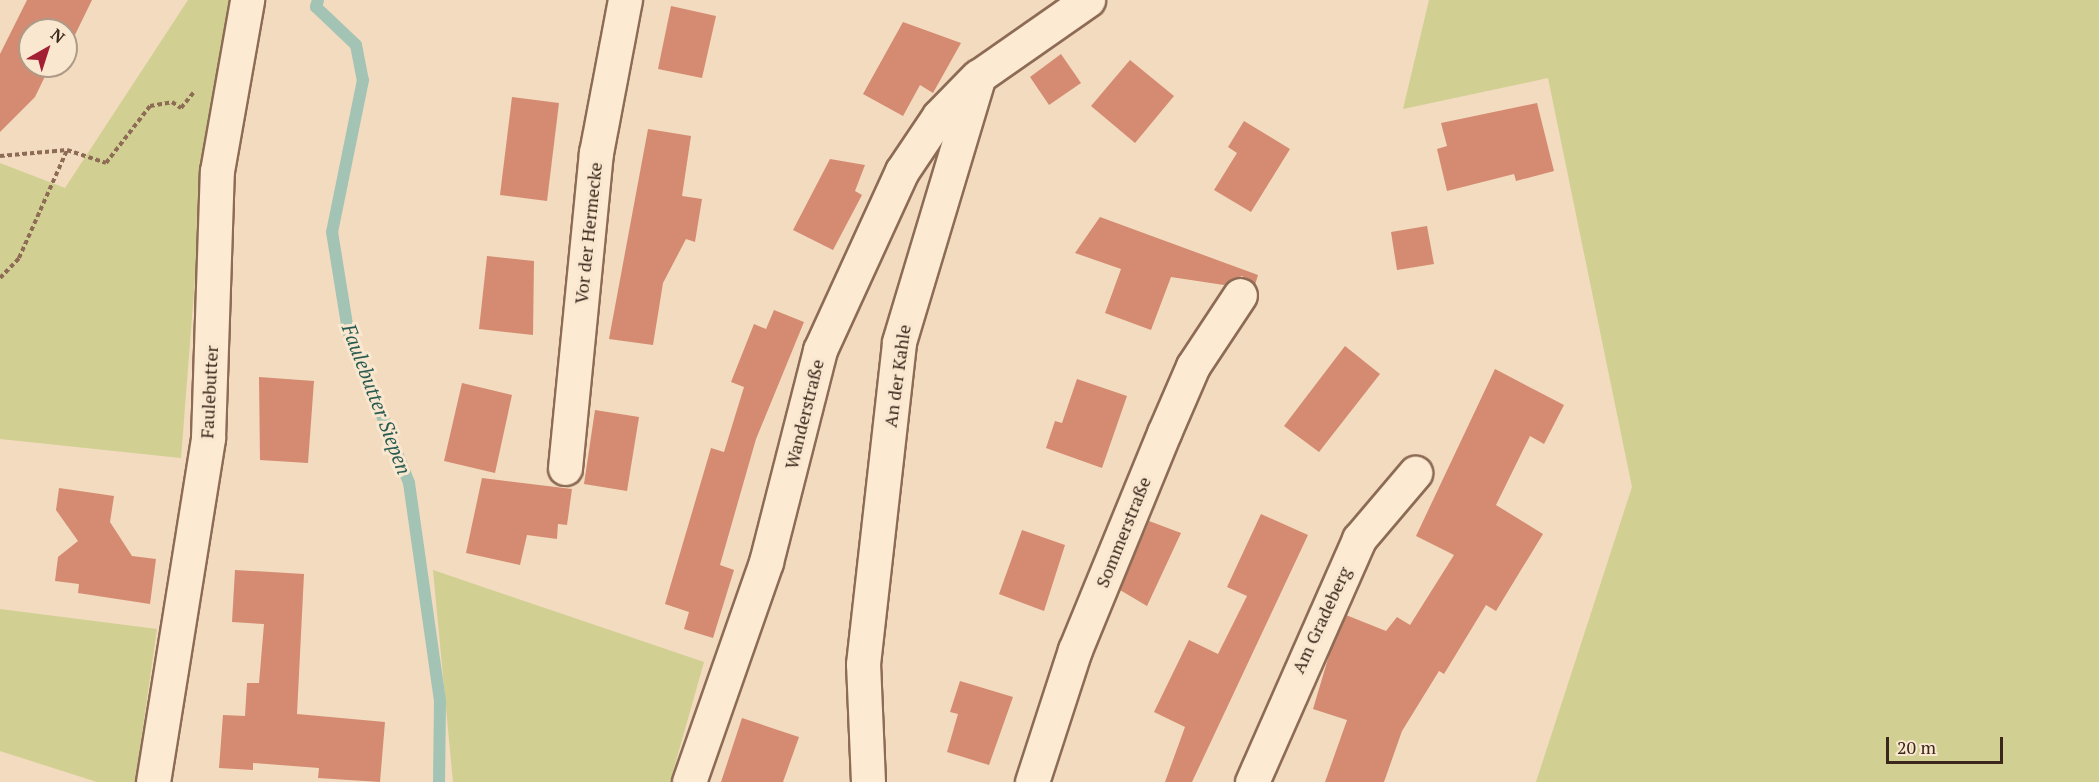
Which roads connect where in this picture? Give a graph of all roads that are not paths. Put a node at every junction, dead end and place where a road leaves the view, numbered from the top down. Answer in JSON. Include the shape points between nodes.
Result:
{"nodes":[{"id":1,"x":247,"y":0,"type":"edge"},
{"id":2,"x":625,"y":0,"type":"edge"},
{"id":3,"x":1088,"y":0,"type":"edge"},
{"id":4,"x":979,"y":76,"type":"junction"},
{"id":5,"x":1240,"y":295,"type":"dead end"},
{"id":6,"x":565,"y":468,"type":"dead end"},
{"id":7,"x":1415,"y":473,"type":"dead end"},
{"id":8,"x":153,"y":782,"type":"edge"},
{"id":9,"x":689,"y":782,"type":"edge"},
{"id":10,"x":868,"y":782,"type":"edge"},
{"id":11,"x":1032,"y":782,"type":"edge"},
{"id":12,"x":1251,"y":782,"type":"edge"}],
"edges":[{"from":1,"to":8,"type":"street","name":"Faulebutter","via":[[217,171],[208,438]]},
{"from":2,"to":6,"type":"street","name":"Vor der Hermecke","via":[[596,153]]},
{"from":3,"to":4,"type":"street"},
{"from":4,"to":9,"type":"street","name":"Wanderstraße","via":[[939,116],[902,171],[820,351],[766,562]]},
{"from":4,"to":10,"type":"street","name":"An der Kahle","via":[[899,342],[863,664]]},
{"from":5,"to":11,"type":"street","name":"Sommerstraße","via":[[1193,366],[1164,433],[1075,650]]},
{"from":7,"to":12,"type":"street","name":"Am Gradeberg","via":[[1359,539]]}]}
